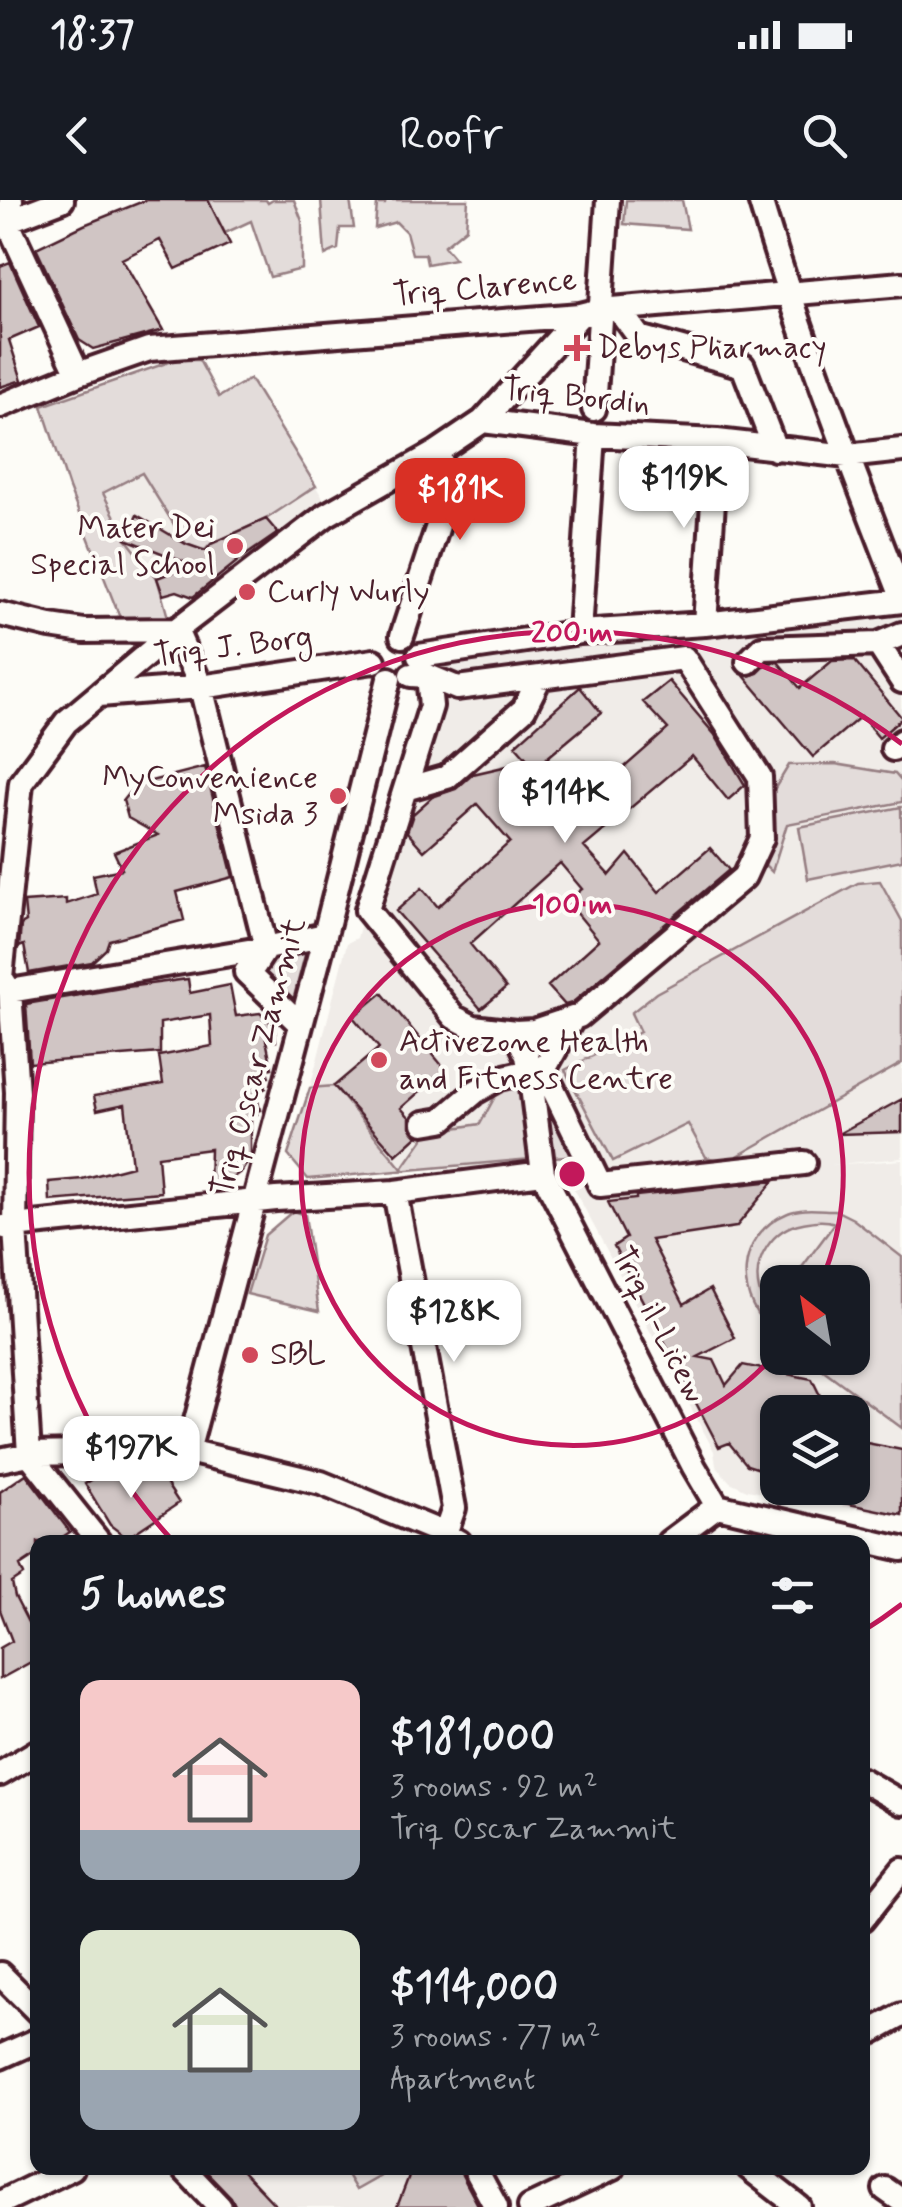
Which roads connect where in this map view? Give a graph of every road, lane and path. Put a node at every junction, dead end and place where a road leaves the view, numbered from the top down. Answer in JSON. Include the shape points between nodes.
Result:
{"nodes":[{"id":1,"x":62,"y":200,"type":"edge"},
{"id":2,"x":608,"y":200,"type":"edge"},
{"id":3,"x":760,"y":200,"type":"edge"},
{"id":4,"x":9,"y":210,"type":"edge"},
{"id":5,"x":902,"y":284,"type":"edge"},
{"id":6,"x":788,"y":294,"type":"junction"},
{"id":7,"x":600,"y":312,"type":"junction"},
{"id":8,"x":78,"y":374,"type":"junction"},
{"id":9,"x":0,"y":406,"type":"edge"},
{"id":10,"x":594,"y":408,"type":"dead end"},
{"id":11,"x":483,"y":420,"type":"junction"},
{"id":12,"x":593,"y":435,"type":"junction"},
{"id":13,"x":717,"y":441,"type":"junction"},
{"id":14,"x":775,"y":449,"type":"junction"},
{"id":15,"x":902,"y":450,"type":"edge"},
{"id":16,"x":438,"y":452,"type":"junction"},
{"id":17,"x":847,"y":456,"type":"junction"},
{"id":18,"x":902,"y":599,"type":"edge"},
{"id":19,"x":0,"y":614,"type":"edge"},
{"id":20,"x":704,"y":624,"type":"junction"},
{"id":21,"x":176,"y":630,"type":"junction"},
{"id":22,"x":580,"y":632,"type":"junction"},
{"id":23,"x":902,"y":634,"type":"edge"},
{"id":24,"x":402,"y":636,"type":"junction"},
{"id":25,"x":878,"y":644,"type":"junction"},
{"id":26,"x":748,"y":662,"type":"dead end"},
{"id":27,"x":404,"y":670,"type":"junction"},
{"id":28,"x":540,"y":676,"type":"junction"},
{"id":29,"x":902,"y":681,"type":"edge"},
{"id":30,"x":200,"y":687,"type":"junction"},
{"id":31,"x":100,"y":695,"type":"junction"},
{"id":32,"x":405,"y":789,"type":"junction"},
{"id":33,"x":9,"y":807,"type":"edge"},
{"id":34,"x":325,"y":935,"type":"junction"},
{"id":35,"x":266,"y":948,"type":"junction"},
{"id":36,"x":4,"y":982,"type":"edge"},
{"id":37,"x":573,"y":1018,"type":"junction"},
{"id":38,"x":300,"y":1024,"type":"junction"},
{"id":39,"x":516,"y":1032,"type":"junction"},
{"id":40,"x":535,"y":1078,"type":"junction"},
{"id":41,"x":424,"y":1123,"type":"dead end"},
{"id":42,"x":804,"y":1162,"type":"dead end"},
{"id":43,"x":542,"y":1172,"type":"junction"},
{"id":44,"x":395,"y":1192,"type":"junction"},
{"id":45,"x":254,"y":1201,"type":"junction"},
{"id":46,"x":8,"y":1227,"type":"edge"},
{"id":47,"x":188,"y":1451,"type":"junction"},
{"id":48,"x":30,"y":1454,"type":"junction"},
{"id":49,"x":0,"y":1460,"type":"edge"},
{"id":50,"x":717,"y":1506,"type":"junction"},
{"id":51,"x":93,"y":1535,"type":"edge"},
{"id":52,"x":445,"y":1535,"type":"edge"},
{"id":53,"x":452,"y":1535,"type":"edge"},
{"id":54,"x":678,"y":1535,"type":"edge"},
{"id":55,"x":818,"y":1535,"type":"edge"},
{"id":56,"x":870,"y":1544,"type":"edge"},
{"id":57,"x":902,"y":1549,"type":"edge"},
{"id":58,"x":30,"y":1756,"type":"edge"},
{"id":59,"x":0,"y":1774,"type":"edge"},
{"id":60,"x":902,"y":1870,"type":"edge"},
{"id":61,"x":870,"y":1910,"type":"edge"},
{"id":62,"x":0,"y":1974,"type":"edge"},
{"id":63,"x":30,"y":2004,"type":"edge"},
{"id":64,"x":902,"y":2015,"type":"edge"},
{"id":65,"x":870,"y":2032,"type":"edge"},
{"id":66,"x":30,"y":2044,"type":"edge"},
{"id":67,"x":0,"y":2057,"type":"edge"},
{"id":68,"x":57,"y":2175,"type":"edge"},
{"id":69,"x":190,"y":2175,"type":"edge"},
{"id":70,"x":480,"y":2175,"type":"edge"},
{"id":71,"x":598,"y":2175,"type":"edge"},
{"id":72,"x":758,"y":2175,"type":"edge"},
{"id":73,"x":0,"y":2202,"type":"edge"},
{"id":74,"x":220,"y":2207,"type":"edge"},
{"id":75,"x":496,"y":2207,"type":"edge"},
{"id":76,"x":530,"y":2207,"type":"edge"},
{"id":77,"x":799,"y":2207,"type":"edge"}],
"edges":[{"from":1,"to":4,"type":"street"},
{"from":2,"to":7,"type":"street"},
{"from":3,"to":6,"type":"street"},
{"from":4,"to":8,"type":"street"},
{"from":5,"to":6,"type":"street","name":"Triq Clarence"},
{"from":6,"to":7,"type":"street","name":"Triq Clarence"},
{"from":6,"to":17,"type":"street"},
{"from":7,"to":8,"type":"street","name":"Triq Clarence","via":[[149,349]]},
{"from":7,"to":10,"type":"street"},
{"from":7,"to":11,"type":"street"},
{"from":7,"to":14,"type":"street","via":[[640,338],[743,366]]},
{"from":8,"to":9,"type":"street","name":"Triq Clarence"},
{"from":11,"to":12,"type":"street","name":"Triq Bordin"},
{"from":11,"to":16,"type":"street"},
{"from":12,"to":13,"type":"street","name":"Triq Bordin"},
{"from":12,"to":22,"type":"street"},
{"from":13,"to":14,"type":"street","name":"Triq Bordin"},
{"from":13,"to":20,"type":"street"},
{"from":14,"to":17,"type":"street","name":"Triq Bordin"},
{"from":15,"to":17,"type":"street","name":"Triq Bordin"},
{"from":16,"to":21,"type":"street","via":[[326,515]]},
{"from":16,"to":24,"type":"street","via":[[451,486]]},
{"from":17,"to":18,"type":"street"},
{"from":18,"to":20,"type":"street","name":"Triq J. Borg"},
{"from":19,"to":21,"type":"street","via":[[84,631]]},
{"from":20,"to":22,"type":"street","name":"Triq J. Borg"},
{"from":21,"to":30,"type":"street"},
{"from":21,"to":31,"type":"street"},
{"from":22,"to":27,"type":"street","name":"Triq J. Borg"},
{"from":23,"to":25,"type":"street"},
{"from":24,"to":27,"type":"street","via":[[414,643]]},
{"from":24,"to":27,"type":"street","via":[[382,640],[374,654]]},
{"from":25,"to":26,"type":"street","via":[[762,648]]},
{"from":25,"to":29,"type":"street"},
{"from":27,"to":28,"type":"street","via":[[457,688]]},
{"from":27,"to":30,"type":"street","name":"Triq J. Borg"},
{"from":27,"to":32,"type":"street","via":[[431,706]]},
{"from":27,"to":34,"type":"street","name":"Triq Oscar Zammit"},
{"from":28,"to":32,"type":"street","via":[[524,709],[447,777]]},
{"from":28,"to":37,"type":"street","via":[[684,658],[760,776],[762,838],[744,877]]},
{"from":30,"to":31,"type":"street","name":"Triq J. Borg"},
{"from":30,"to":35,"type":"street"},
{"from":31,"to":33,"type":"street","via":[[66,722]]},
{"from":32,"to":39,"type":"street","via":[[366,910],[454,1017],[473,1027]]},
{"from":33,"to":36,"type":"street"},
{"from":34,"to":35,"type":"street"},
{"from":34,"to":38,"type":"street","name":"Triq Oscar Zammit"},
{"from":35,"to":36,"type":"street"},
{"from":35,"to":38,"type":"street","via":[[246,972]]},
{"from":36,"to":46,"type":"street","via":[[17,1092]]},
{"from":37,"to":39,"type":"street"},
{"from":37,"to":40,"type":"street"},
{"from":38,"to":45,"type":"street","name":"Triq Oscar Zammit"},
{"from":39,"to":40,"type":"street"},
{"from":40,"to":41,"type":"street","via":[[500,1078],[442,1120]]},
{"from":40,"to":42,"type":"street","via":[[600,1185]]},
{"from":40,"to":43,"type":"street","name":"Triq il-Liċew"},
{"from":43,"to":44,"type":"street"},
{"from":43,"to":50,"type":"street","name":"Triq il-Liċew"},
{"from":44,"to":45,"type":"street"},
{"from":44,"to":53,"type":"street","via":[[454,1508]]},
{"from":45,"to":46,"type":"street"},
{"from":45,"to":47,"type":"street","name":"Triq Oscar Zammit"},
{"from":46,"to":48,"type":"street"},
{"from":47,"to":48,"type":"street"},
{"from":47,"to":52,"type":"street","via":[[322,1483]]},
{"from":48,"to":49,"type":"street"},
{"from":48,"to":51,"type":"street"},
{"from":50,"to":54,"type":"street"},
{"from":50,"to":55,"type":"street"},
{"from":56,"to":57,"type":"street"},
{"from":58,"to":59,"type":"street"},
{"from":60,"to":61,"type":"street"},
{"from":62,"to":63,"type":"street"},
{"from":64,"to":65,"type":"street"},
{"from":66,"to":67,"type":"street"},
{"from":68,"to":73,"type":"street"},
{"from":69,"to":74,"type":"street"},
{"from":70,"to":75,"type":"street"},
{"from":71,"to":76,"type":"street"},
{"from":72,"to":77,"type":"street"}]}
